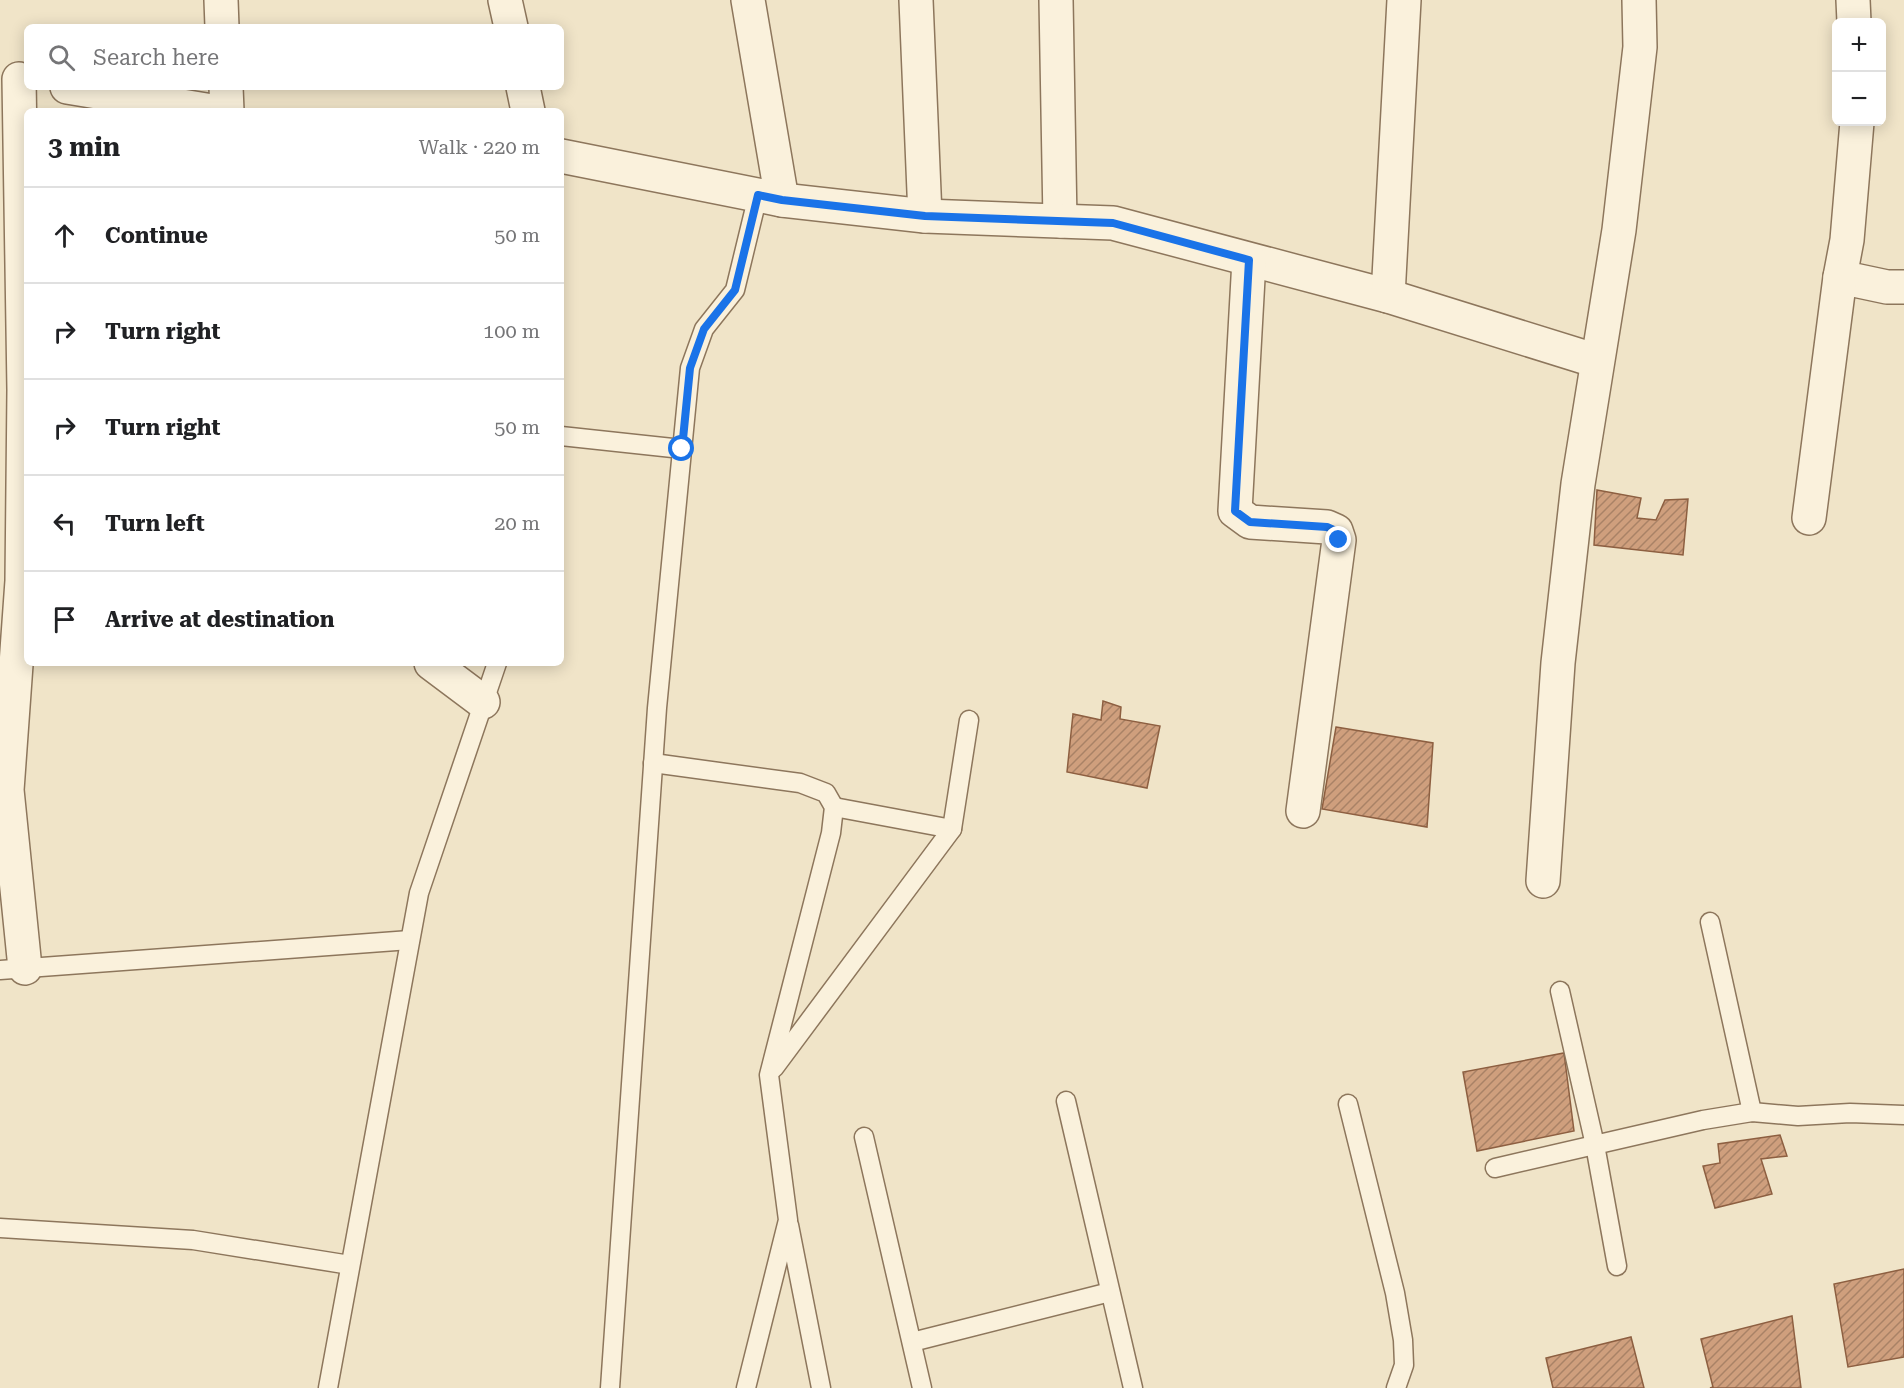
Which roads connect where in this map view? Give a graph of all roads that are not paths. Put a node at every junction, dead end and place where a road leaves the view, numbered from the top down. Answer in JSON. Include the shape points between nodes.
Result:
{"nodes":[{"id":1,"x":221,"y":0,"type":"edge"},
{"id":2,"x":506,"y":0,"type":"edge"},
{"id":3,"x":748,"y":0,"type":"edge"},
{"id":4,"x":916,"y":0,"type":"edge"},
{"id":5,"x":1056,"y":0,"type":"edge"},
{"id":6,"x":1404,"y":0,"type":"edge"},
{"id":7,"x":1639,"y":0,"type":"edge"},
{"id":8,"x":1853,"y":0,"type":"edge"},
{"id":9,"x":1854,"y":18,"type":"edge"},
{"id":10,"x":222,"y":24,"type":"edge"},
{"id":11,"x":510,"y":24,"type":"edge"},
{"id":12,"x":15,"y":78,"type":"edge"},
{"id":13,"x":85,"y":90,"type":"edge"},
{"id":14,"x":226,"y":90,"type":"edge"},
{"id":15,"x":524,"y":90,"type":"edge"},
{"id":16,"x":194,"y":108,"type":"edge"},
{"id":17,"x":227,"y":108,"type":"edge"},
{"id":18,"x":527,"y":108,"type":"edge"},
{"id":19,"x":1857,"y":126,"type":"edge"},
{"id":20,"x":564,"y":157,"type":"edge"},
{"id":21,"x":770,"y":197,"type":"junction"},
{"id":22,"x":925,"y":216,"type":"junction"},
{"id":23,"x":1060,"y":221,"type":"junction"},
{"id":24,"x":1249,"y":260,"type":"junction"},
{"id":25,"x":1840,"y":277,"type":"junction"},
{"id":26,"x":1904,"y":287,"type":"edge"},
{"id":27,"x":1388,"y":296,"type":"junction"},
{"id":28,"x":24,"y":359,"type":"edge"},
{"id":29,"x":1598,"y":361,"type":"junction"},
{"id":30,"x":24,"y":400,"type":"edge"},
{"id":31,"x":564,"y":436,"type":"edge"},
{"id":32,"x":682,"y":449,"type":"junction"},
{"id":33,"x":12,"y":516,"type":"edge"},
{"id":34,"x":1809,"y":518,"type":"dead end"},
{"id":35,"x":24,"y":576,"type":"edge"},
{"id":36,"x":24,"y":593,"type":"edge"},
{"id":37,"x":435,"y":666,"type":"edge"},
{"id":38,"x":496,"y":666,"type":"edge"},
{"id":39,"x":483,"y":702,"type":"junction"},
{"id":40,"x":969,"y":720,"type":"dead end"},
{"id":41,"x":653,"y":763,"type":"junction"},
{"id":42,"x":834,"y":807,"type":"junction"},
{"id":43,"x":1303,"y":811,"type":"dead end"},
{"id":44,"x":952,"y":829,"type":"junction"},
{"id":45,"x":1543,"y":881,"type":"dead end"},
{"id":46,"x":1710,"y":922,"type":"dead end"},
{"id":47,"x":410,"y":940,"type":"junction"},
{"id":48,"x":13,"y":970,"type":"edge"},
{"id":49,"x":1560,"y":991,"type":"dead end"},
{"id":50,"x":769,"y":1075,"type":"junction"},
{"id":51,"x":1066,"y":1101,"type":"dead end"},
{"id":52,"x":1348,"y":1104,"type":"dead end"},
{"id":53,"x":1752,"y":1112,"type":"junction"},
{"id":54,"x":1904,"y":1115,"type":"edge"},
{"id":55,"x":864,"y":1137,"type":"dead end"},
{"id":56,"x":1595,"y":1145,"type":"junction"},
{"id":57,"x":1495,"y":1168,"type":"dead end"},
{"id":58,"x":788,"y":1220,"type":"junction"},
{"id":59,"x":0,"y":1228,"type":"edge"},
{"id":60,"x":350,"y":1265,"type":"junction"},
{"id":61,"x":1617,"y":1266,"type":"dead end"},
{"id":62,"x":1110,"y":1292,"type":"junction"},
{"id":63,"x":912,"y":1342,"type":"junction"},
{"id":64,"x":328,"y":1388,"type":"edge"},
{"id":65,"x":610,"y":1388,"type":"edge"},
{"id":66,"x":746,"y":1388,"type":"edge"},
{"id":67,"x":821,"y":1388,"type":"edge"},
{"id":68,"x":922,"y":1388,"type":"edge"},
{"id":69,"x":1133,"y":1388,"type":"edge"},
{"id":70,"x":1396,"y":1388,"type":"edge"}],
"edges":[{"from":1,"to":10,"type":"street"},
{"from":2,"to":11,"type":"street"},
{"from":3,"to":21,"type":"street"},
{"from":4,"to":22,"type":"street"},
{"from":5,"to":23,"type":"street"},
{"from":6,"to":27,"type":"street"},
{"from":7,"to":29,"type":"street","via":[[1640,46],[1619,230]]},
{"from":8,"to":9,"type":"street"},
{"from":12,"to":28,"type":"street"},
{"from":13,"to":16,"type":"street"},
{"from":14,"to":17,"type":"street"},
{"from":15,"to":18,"type":"street"},
{"from":19,"to":25,"type":"street"},
{"from":20,"to":21,"type":"street"},
{"from":21,"to":22,"type":"street"},
{"from":21,"to":32,"type":"lane","via":[[735,290],[704,329],[690,368]]},
{"from":22,"to":23,"type":"street"},
{"from":23,"to":24,"type":"street","via":[[1113,223]]},
{"from":24,"to":27,"type":"street"},
{"from":24,"to":43,"type":"street","via":[[1235,511],[1250,522],[1327,527],[1336,531],[1339,540]]},
{"from":25,"to":26,"type":"street"},
{"from":25,"to":34,"type":"street"},
{"from":27,"to":29,"type":"street"},
{"from":29,"to":45,"type":"street","via":[[1578,484],[1558,663]]},
{"from":30,"to":33,"type":"street"},
{"from":31,"to":32,"type":"lane"},
{"from":32,"to":41,"type":"lane"},
{"from":33,"to":35,"type":"street"},
{"from":36,"to":48,"type":"street","via":[[7,790]]},
{"from":37,"to":39,"type":"street"},
{"from":38,"to":39,"type":"lane"},
{"from":39,"to":47,"type":"lane","via":[[419,893]]},
{"from":40,"to":44,"type":"lane"},
{"from":41,"to":42,"type":"lane","via":[[801,783],[826,793]]},
{"from":41,"to":65,"type":"lane"},
{"from":42,"to":44,"type":"lane"},
{"from":42,"to":50,"type":"lane","via":[[831,833]]},
{"from":44,"to":50,"type":"lane"},
{"from":46,"to":53,"type":"lane"},
{"from":47,"to":48,"type":"lane"},
{"from":47,"to":60,"type":"lane"},
{"from":49,"to":56,"type":"lane"},
{"from":50,"to":58,"type":"lane"},
{"from":51,"to":62,"type":"lane"},
{"from":52,"to":70,"type":"lane","via":[[1403,1340],[1404,1365]]},
{"from":53,"to":54,"type":"lane","via":[[1798,1116]]},
{"from":53,"to":56,"type":"lane"},
{"from":55,"to":63,"type":"lane"},
{"from":56,"to":57,"type":"lane"},
{"from":56,"to":61,"type":"lane"},
{"from":58,"to":66,"type":"lane"},
{"from":58,"to":67,"type":"lane"},
{"from":59,"to":60,"type":"lane","via":[[193,1240]]},
{"from":60,"to":64,"type":"lane"},
{"from":62,"to":63,"type":"lane"},
{"from":62,"to":69,"type":"lane"},
{"from":63,"to":68,"type":"lane"}]}
